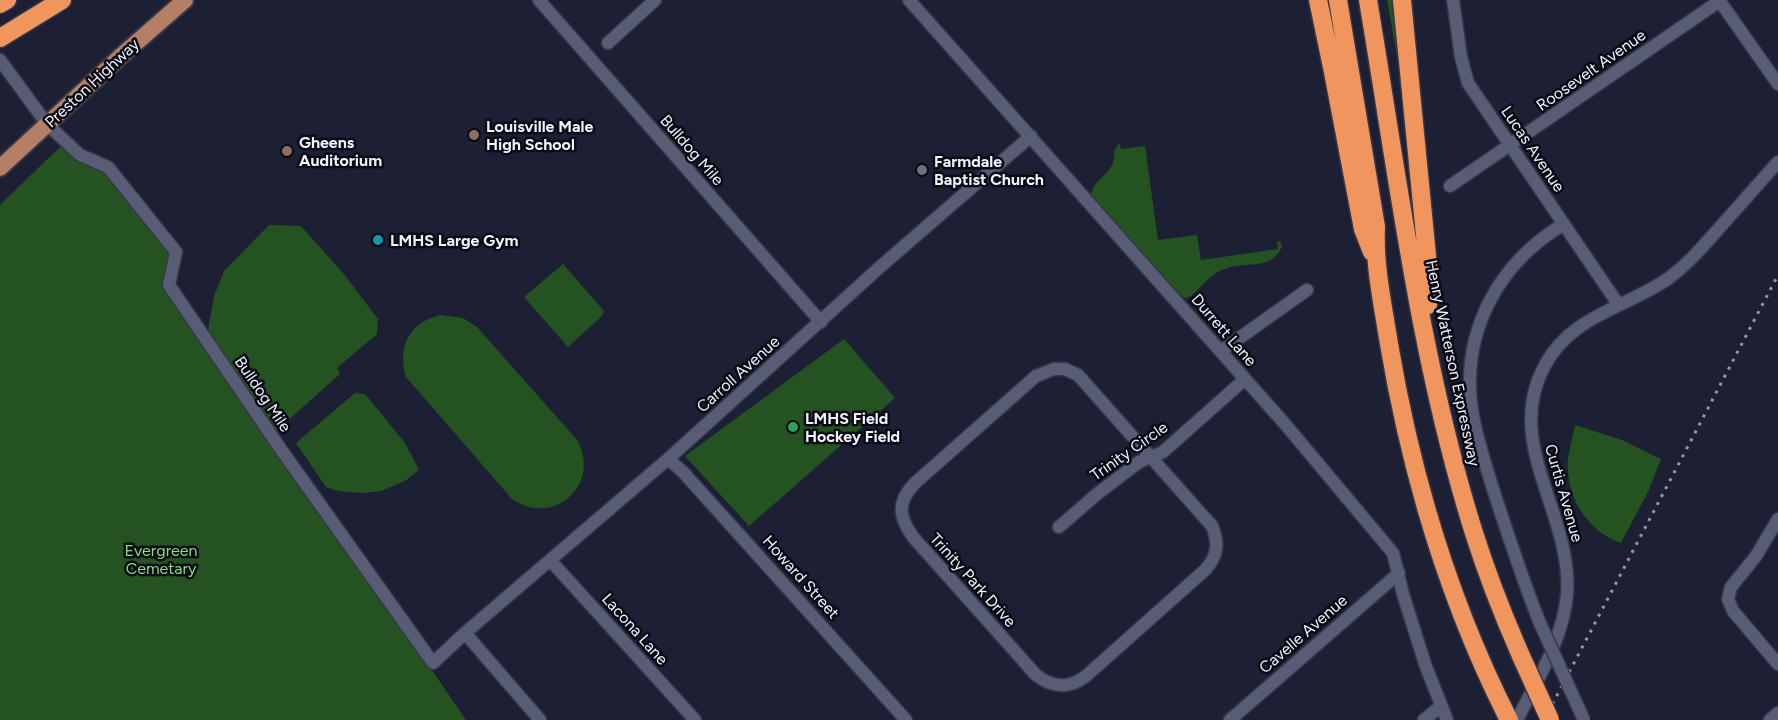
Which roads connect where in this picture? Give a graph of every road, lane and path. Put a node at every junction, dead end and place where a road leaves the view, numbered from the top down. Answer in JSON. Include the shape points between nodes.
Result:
{"nodes":[{"id":1,"x":7,"y":0,"type":"edge"},
{"id":2,"x":62,"y":0,"type":"edge"},
{"id":3,"x":185,"y":0,"type":"edge"},
{"id":4,"x":539,"y":0,"type":"edge"},
{"id":5,"x":656,"y":0,"type":"edge"},
{"id":6,"x":909,"y":0,"type":"edge"},
{"id":7,"x":1318,"y":0,"type":"edge"},
{"id":8,"x":1338,"y":0,"type":"edge"},
{"id":9,"x":1368,"y":0,"type":"edge"},
{"id":10,"x":1402,"y":0,"type":"edge"},
{"id":11,"x":1453,"y":0,"type":"edge"},
{"id":12,"x":1720,"y":0,"type":"edge"},
{"id":13,"x":0,"y":4,"type":"edge"},
{"id":14,"x":2,"y":38,"type":"edge"},
{"id":15,"x":608,"y":43,"type":"dead end"},
{"id":16,"x":0,"y":60,"type":"edge"},
{"id":17,"x":1778,"y":84,"type":"edge"},
{"id":18,"x":47,"y":124,"type":"junction"},
{"id":19,"x":1031,"y":136,"type":"junction"},
{"id":20,"x":1511,"y":146,"type":"junction"},
{"id":21,"x":1778,"y":162,"type":"edge"},
{"id":22,"x":0,"y":168,"type":"edge"},
{"id":23,"x":1450,"y":186,"type":"dead end"},
{"id":24,"x":1564,"y":224,"type":"junction"},
{"id":25,"x":1374,"y":256,"type":"junction"},
{"id":26,"x":1306,"y":290,"type":"dead end"},
{"id":27,"x":1618,"y":304,"type":"junction"},
{"id":28,"x":821,"y":322,"type":"junction"},
{"id":29,"x":1428,"y":345,"type":"junction"},
{"id":30,"x":1221,"y":351,"type":"junction"},
{"id":31,"x":1245,"y":379,"type":"junction"},
{"id":32,"x":1151,"y":457,"type":"junction"},
{"id":33,"x":668,"y":459,"type":"junction"},
{"id":34,"x":1778,"y":519,"type":"edge"},
{"id":35,"x":1059,"y":526,"type":"dead end"},
{"id":36,"x":550,"y":560,"type":"junction"},
{"id":37,"x":1399,"y":573,"type":"junction"},
{"id":38,"x":465,"y":633,"type":"junction"},
{"id":39,"x":1778,"y":664,"type":"edge"},
{"id":40,"x":1441,"y":706,"type":"junction"},
{"id":41,"x":1778,"y":712,"type":"edge"},
{"id":42,"x":540,"y":720,"type":"edge"},
{"id":43,"x":695,"y":720,"type":"edge"},
{"id":44,"x":906,"y":720,"type":"edge"},
{"id":45,"x":1230,"y":720,"type":"edge"},
{"id":46,"x":1424,"y":720,"type":"edge"},
{"id":47,"x":1447,"y":720,"type":"edge"},
{"id":48,"x":1509,"y":720,"type":"edge"},
{"id":49,"x":1517,"y":720,"type":"edge"},
{"id":50,"x":1550,"y":720,"type":"edge"},
{"id":51,"x":1584,"y":720,"type":"edge"},
{"id":52,"x":1770,"y":720,"type":"edge"}],
"edges":[{"from":1,"to":13,"type":"highway"},
{"from":2,"to":14,"type":"highway"},
{"from":3,"to":18,"type":"main road","name":"Preston Highway"},
{"from":4,"to":28,"type":"street","name":"Bulldog Mile"},
{"from":5,"to":15,"type":"street"},
{"from":6,"to":19,"type":"street","name":"Durrett Lane"},
{"from":7,"to":25,"type":"highway","via":[[1363,229]]},
{"from":8,"to":25,"type":"highway","via":[[1376,227]]},
{"from":9,"to":29,"type":"highway","name":"Henry Watterson Expressway"},
{"from":10,"to":29,"type":"highway","via":[[1428,266]]},
{"from":11,"to":20,"type":"street","name":"Lucas Avenue","via":[[1468,83]]},
{"from":12,"to":17,"type":"street"},
{"from":12,"to":20,"type":"street","name":"Roosevelt Avenue"},
{"from":16,"to":18,"type":"street"},
{"from":18,"to":22,"type":"main road","name":"Preston Highway"},
{"from":18,"to":38,"type":"street","name":"Bulldog Mile","via":[[80,155],[108,167],[176,252],[169,285],[433,663]]},
{"from":19,"to":28,"type":"street","name":"Carroll Avenue"},
{"from":19,"to":30,"type":"street","name":"Durrett Lane"},
{"from":20,"to":23,"type":"street","name":"Roosevelt Avenue"},
{"from":20,"to":24,"type":"street","name":"Lucas Avenue"},
{"from":21,"to":27,"type":"street","name":"Curtis Avenue","via":[[1690,260],[1669,278]]},
{"from":24,"to":27,"type":"street","name":"Lucas Avenue"},
{"from":24,"to":51,"type":"street","bridge":true,"via":[[1524,254],[1503,277],[1480,321],[1470,368],[1480,442],[1512,550]]},
{"from":25,"to":48,"type":"highway","via":[[1400,406],[1427,511],[1461,611]]},
{"from":26,"to":30,"type":"street"},
{"from":27,"to":49,"type":"street","name":"Curtis Avenue","via":[[1566,336],[1546,362],[1534,392],[1532,441],[1563,541],[1567,594],[1559,635]]},
{"from":28,"to":33,"type":"street","name":"Carroll Avenue"},
{"from":29,"to":50,"type":"highway","name":"Henry Watterson Expressway","bridge":true,"via":[[1446,435],[1468,515],[1521,656]]},
{"from":30,"to":31,"type":"street","name":"Durrett Lane"},
{"from":31,"to":32,"type":"street","name":"Trinity Circle","via":[[1163,452]]},
{"from":31,"to":37,"type":"street","name":"Durrett Lane","via":[[1393,553]]},
{"from":32,"to":32,"type":"street","name":"Trinity Park Drive","via":[[1077,375],[1065,369],[1047,370],[1016,392],[906,492],[903,521],[1036,675],[1054,686],[1068,686],[1095,668],[1205,570],[1215,556],[1212,526]]},
{"from":32,"to":35,"type":"street","name":"Trinity Circle","via":[[1139,462]]},
{"from":33,"to":36,"type":"street","name":"Carroll Avenue"},
{"from":33,"to":44,"type":"street","name":"Howard Street"},
{"from":34,"to":39,"type":"street","via":[[1756,556],[1731,586],[1728,599],[1733,611]]},
{"from":36,"to":38,"type":"street","name":"Carroll Avenue"},
{"from":36,"to":43,"type":"street","name":"Lacona Lane"},
{"from":37,"to":40,"type":"street","name":"Durrett Lane"},
{"from":37,"to":45,"type":"street","name":"Cavelle Avenue"},
{"from":38,"to":42,"type":"street"},
{"from":40,"to":46,"type":"street"},
{"from":40,"to":47,"type":"street","name":"Durrett Lane"},
{"from":41,"to":52,"type":"street"}]}
